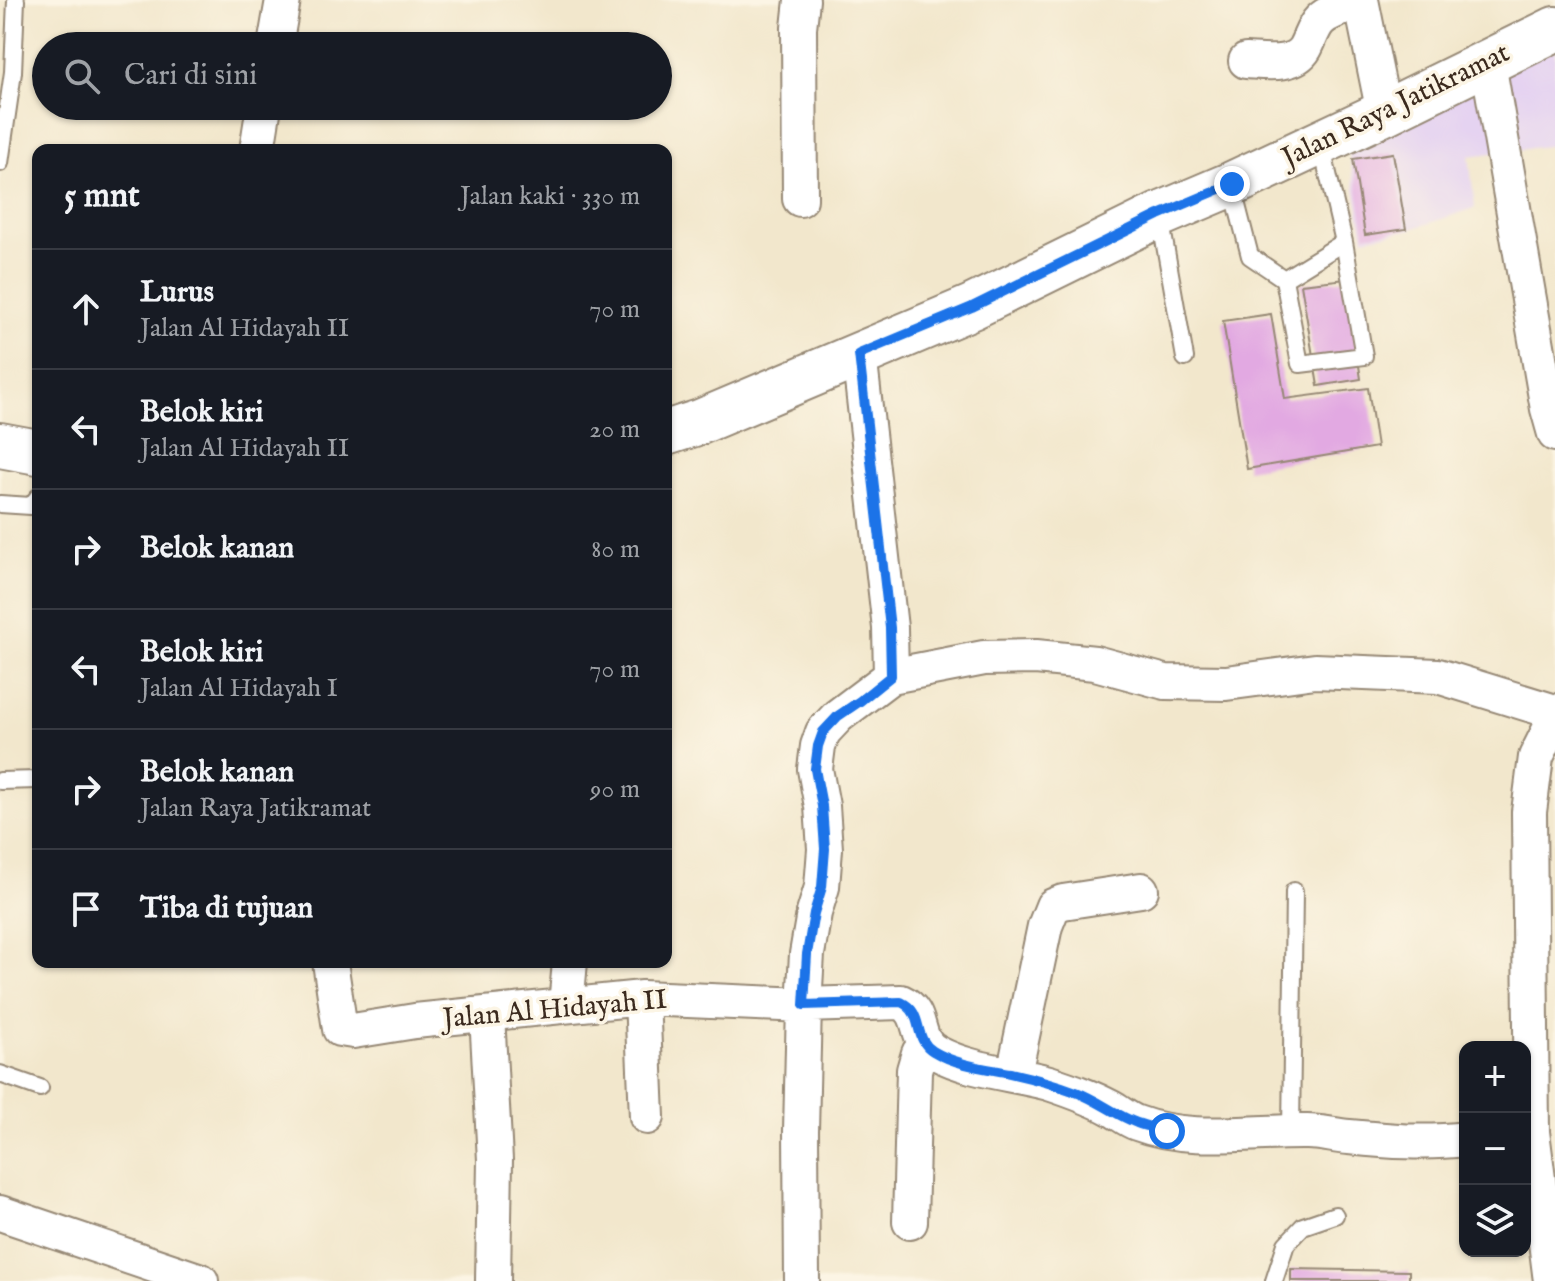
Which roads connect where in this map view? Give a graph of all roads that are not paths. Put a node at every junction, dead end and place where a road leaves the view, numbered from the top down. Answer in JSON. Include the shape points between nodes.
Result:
{"nodes":[{"id":1,"x":16,"y":0,"type":"edge"},
{"id":2,"x":283,"y":0,"type":"edge"},
{"id":3,"x":802,"y":0,"type":"edge"},
{"id":4,"x":1361,"y":1,"type":"edge"},
{"id":5,"x":1555,"y":29,"type":"edge"},
{"id":6,"x":277,"y":32,"type":"edge"},
{"id":7,"x":1246,"y":61,"type":"dead end"},
{"id":8,"x":1488,"y":63,"type":"junction"},
{"id":9,"x":1384,"y":113,"type":"junction"},
{"id":10,"x":262,"y":120,"type":"edge"},
{"id":11,"x":1320,"y":142,"type":"junction"},
{"id":12,"x":258,"y":144,"type":"edge"},
{"id":13,"x":0,"y":163,"type":"edge"},
{"id":14,"x":1232,"y":184,"type":"junction"},
{"id":15,"x":800,"y":199,"type":"dead end"},
{"id":16,"x":1159,"y":215,"type":"junction"},
{"id":17,"x":1344,"y":242,"type":"junction"},
{"id":18,"x":1284,"y":279,"type":"junction"},
{"id":19,"x":859,"y":354,"type":"junction"},
{"id":20,"x":1185,"y":358,"type":"dead end"},
{"id":21,"x":672,"y":431,"type":"edge"},
{"id":22,"x":1555,"y":434,"type":"edge"},
{"id":23,"x":0,"y":445,"type":"edge"},
{"id":24,"x":32,"y":451,"type":"edge"},
{"id":25,"x":0,"y":504,"type":"edge"},
{"id":26,"x":32,"y":505,"type":"edge"},
{"id":27,"x":891,"y":676,"type":"junction"},
{"id":28,"x":1555,"y":712,"type":"edge"},
{"id":29,"x":1555,"y":719,"type":"edge"},
{"id":30,"x":32,"y":780,"type":"edge"},
{"id":31,"x":0,"y":781,"type":"edge"},
{"id":32,"x":1141,"y":890,"type":"dead end"},
{"id":33,"x":1294,"y":891,"type":"dead end"},
{"id":34,"x":331,"y":968,"type":"edge"},
{"id":35,"x":569,"y":968,"type":"edge"},
{"id":36,"x":642,"y":998,"type":"junction"},
{"id":37,"x":566,"y":1005,"type":"junction"},
{"id":38,"x":804,"y":1005,"type":"junction"},
{"id":39,"x":487,"y":1015,"type":"junction"},
{"id":40,"x":926,"y":1046,"type":"junction"},
{"id":41,"x":0,"y":1074,"type":"edge"},
{"id":42,"x":1014,"y":1074,"type":"junction"},
{"id":43,"x":1543,"y":1078,"type":"edge"},
{"id":44,"x":40,"y":1088,"type":"dead end"},
{"id":45,"x":647,"y":1117,"type":"dead end"},
{"id":46,"x":1531,"y":1121,"type":"edge"},
{"id":47,"x":1291,"y":1132,"type":"junction"},
{"id":48,"x":1459,"y":1139,"type":"edge"},
{"id":49,"x":1531,"y":1151,"type":"edge"},
{"id":50,"x":0,"y":1213,"type":"edge"},
{"id":51,"x":1335,"y":1215,"type":"dead end"},
{"id":52,"x":910,"y":1222,"type":"dead end"},
{"id":53,"x":201,"y":1281,"type":"edge"},
{"id":54,"x":493,"y":1281,"type":"edge"},
{"id":55,"x":802,"y":1281,"type":"edge"},
{"id":56,"x":1274,"y":1281,"type":"edge"},
{"id":57,"x":1551,"y":1281,"type":"edge"}],
"edges":[{"from":1,"to":13,"type":"lane","via":[[13,72]]},
{"from":2,"to":6,"type":"street"},
{"from":3,"to":15,"type":"street"},
{"from":4,"to":7,"type":"street","via":[[1319,20],[1303,52],[1292,58]]},
{"from":4,"to":9,"type":"street"},
{"from":5,"to":8,"type":"main road","name":"Jalan Raya Jatikramat"},
{"from":8,"to":9,"type":"main road","name":"Jalan Raya Jatikramat"},
{"from":8,"to":22,"type":"street"},
{"from":9,"to":11,"type":"main road","name":"Jalan Raya Jatikramat"},
{"from":10,"to":12,"type":"street"},
{"from":11,"to":14,"type":"main road","name":"Jalan Raya Jatikramat"},
{"from":11,"to":17,"type":"lane"},
{"from":14,"to":16,"type":"main road","name":"Jalan Raya Jatikramat"},
{"from":14,"to":18,"type":"lane","via":[[1250,256]]},
{"from":16,"to":19,"type":"main road","name":"Jalan Raya Jatikramat","via":[[972,307]]},
{"from":16,"to":20,"type":"lane"},
{"from":17,"to":18,"type":"lane"},
{"from":17,"to":18,"type":"lane","via":[[1364,356],[1300,364]]},
{"from":19,"to":21,"type":"main road","name":"Jalan Raya Jatikramat"},
{"from":19,"to":27,"type":"street"},
{"from":23,"to":24,"type":"main road"},
{"from":25,"to":26,"type":"lane"},
{"from":27,"to":28,"type":"street","via":[[984,658],[1036,657],[1095,663],[1165,682],[1226,683],[1315,671],[1438,676]]},
{"from":27,"to":38,"type":"street","via":[[838,716],[818,746],[815,769],[825,849]]},
{"from":29,"to":43,"type":"street","via":[[1536,757],[1529,812]]},
{"from":30,"to":31,"type":"lane"},
{"from":32,"to":42,"type":"street","via":[[1053,906]]},
{"from":33,"to":47,"type":"lane"},
{"from":34,"to":39,"type":"street","name":"Jalan Al Hidayah II","via":[[340,1029]]},
{"from":35,"to":37,"type":"street"},
{"from":36,"to":37,"type":"street","name":"Jalan Al Hidayah II"},
{"from":36,"to":38,"type":"street","name":"Jalan Al Hidayah II"},
{"from":36,"to":45,"type":"street"},
{"from":37,"to":39,"type":"street","name":"Jalan Al Hidayah II"},
{"from":38,"to":40,"type":"street","name":"Jalan Al Hidayah II","via":[[901,1002],[916,1014]]},
{"from":38,"to":55,"type":"street"},
{"from":39,"to":54,"type":"street","via":[[495,1160]]},
{"from":40,"to":42,"type":"street","via":[[966,1065]]},
{"from":40,"to":52,"type":"street","via":[[914,1070]]},
{"from":41,"to":44,"type":"lane"},
{"from":42,"to":47,"type":"street","via":[[1077,1092],[1136,1123],[1167,1131]]},
{"from":43,"to":46,"type":"street"},
{"from":47,"to":48,"type":"street","via":[[1407,1142]]},
{"from":49,"to":57,"type":"street"},
{"from":50,"to":53,"type":"street"},
{"from":51,"to":56,"type":"lane","via":[[1303,1226],[1286,1244]]}]}
